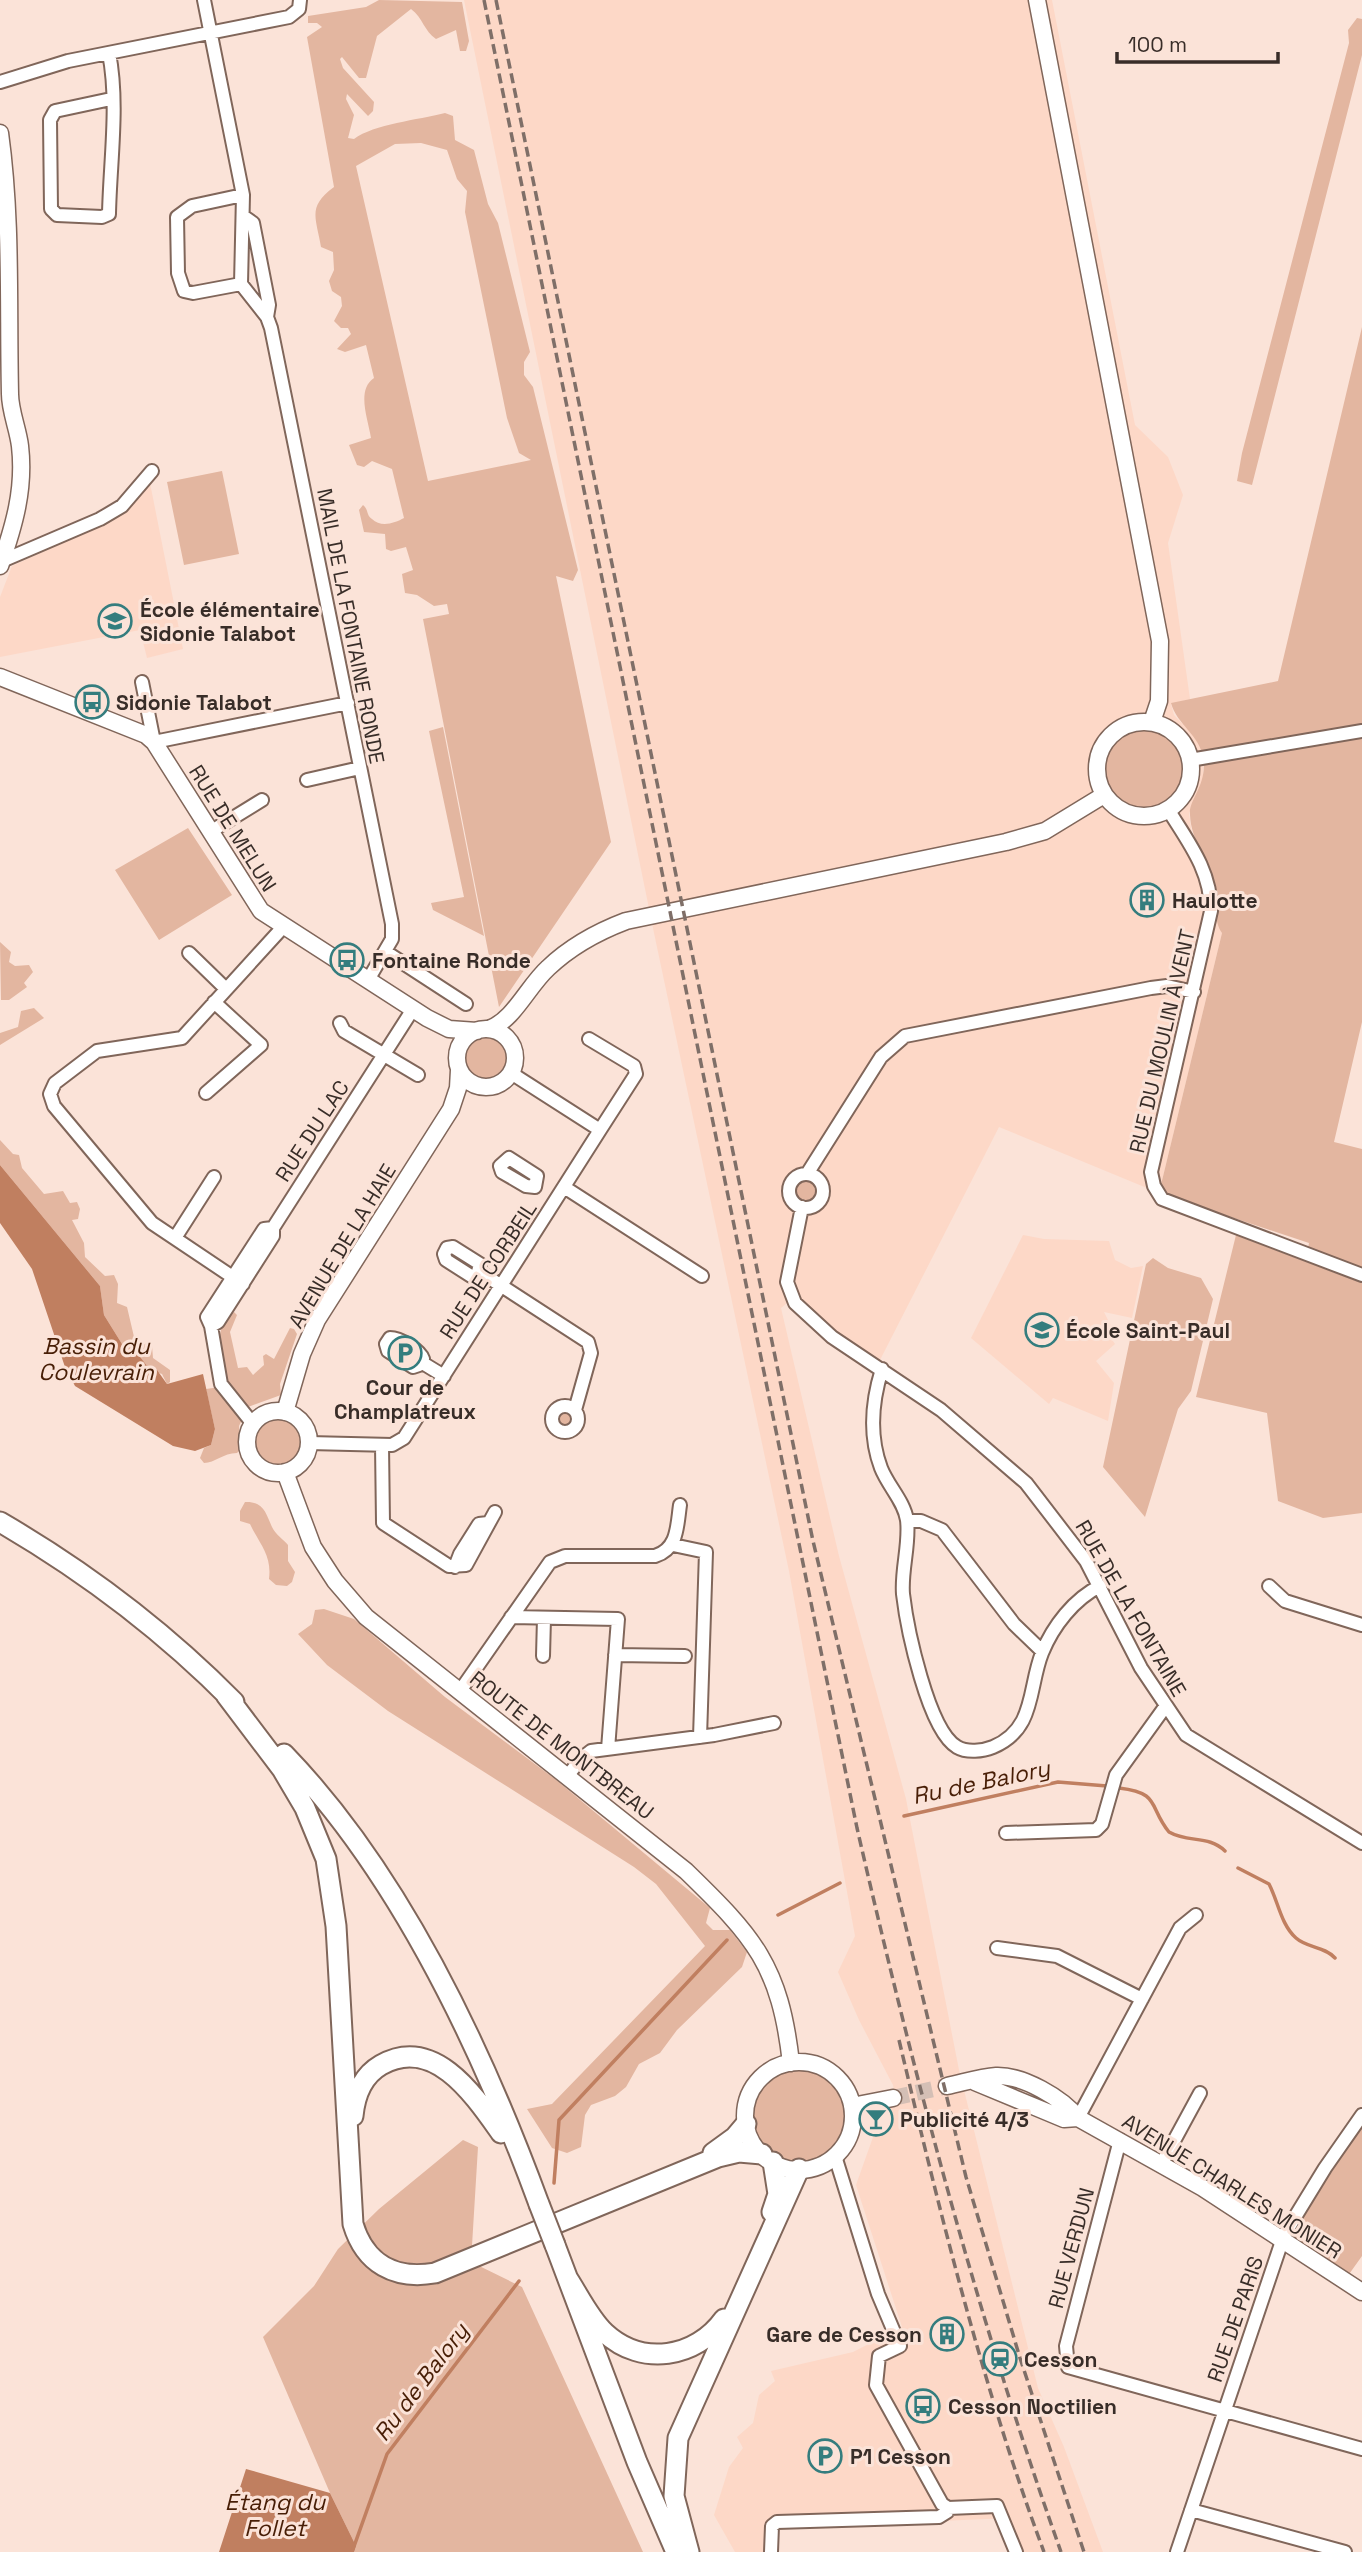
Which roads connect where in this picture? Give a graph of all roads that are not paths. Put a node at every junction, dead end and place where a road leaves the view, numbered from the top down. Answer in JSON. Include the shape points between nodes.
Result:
{"nodes":[{"id":1,"x":204,"y":0,"type":"edge"},
{"id":2,"x":1037,"y":0,"type":"edge"},
{"id":3,"x":299,"y":5,"type":"edge"},
{"id":4,"x":210,"y":33,"type":"junction"},
{"id":5,"x":109,"y":53,"type":"junction"},
{"id":6,"x":0,"y":82,"type":"edge"},
{"id":7,"x":111,"y":99,"type":"junction"},
{"id":8,"x":0,"y":133,"type":"edge"},
{"id":9,"x":243,"y":195,"type":"junction"},
{"id":10,"x":243,"y":216,"type":"junction"},
{"id":11,"x":241,"y":284,"type":"junction"},
{"id":12,"x":267,"y":317,"type":"junction"},
{"id":13,"x":152,"y":471,"type":"dead end"},
{"id":14,"x":1,"y":564,"type":"edge"},
{"id":15,"x":0,"y":677,"type":"edge"},
{"id":16,"x":142,"y":682,"type":"dead end"},
{"id":17,"x":348,"y":703,"type":"junction"},
{"id":18,"x":1152,"y":722,"type":"junction"},
{"id":19,"x":1362,"y":731,"type":"edge"},
{"id":20,"x":154,"y":743,"type":"junction"},
{"id":21,"x":1190,"y":760,"type":"junction"},
{"id":22,"x":360,"y":768,"type":"junction"},
{"id":23,"x":307,"y":780,"type":"dead end"},
{"id":24,"x":1104,"y":795,"type":"junction"},
{"id":25,"x":262,"y":800,"type":"dead end"},
{"id":26,"x":1169,"y":811,"type":"junction"},
{"id":27,"x":210,"y":832,"type":"junction"},
{"id":28,"x":284,"y":926,"type":"junction"},
{"id":29,"x":386,"y":952,"type":"junction"},
{"id":30,"x":189,"y":953,"type":"dead end"},
{"id":31,"x":546,"y":969,"type":"junction"},
{"id":32,"x":368,"y":980,"type":"junction"},
{"id":33,"x":226,"y":989,"type":"junction"},
{"id":34,"x":1194,"y":992,"type":"junction"},
{"id":35,"x":214,"y":1002,"type":"junction"},
{"id":36,"x":466,"y":1004,"type":"dead end"},
{"id":37,"x":420,"y":1014,"type":"junction"},
{"id":38,"x":340,"y":1023,"type":"dead end"},
{"id":39,"x":483,"y":1030,"type":"junction"},
{"id":40,"x":589,"y":1039,"type":"dead end"},
{"id":41,"x":384,"y":1055,"type":"junction"},
{"id":42,"x":514,"y":1056,"type":"junction"},
{"id":43,"x":458,"y":1066,"type":"junction"},
{"id":44,"x":511,"y":1073,"type":"junction"},
{"id":45,"x":418,"y":1075,"type":"dead end"},
{"id":46,"x":482,"y":1087,"type":"junction"},
{"id":47,"x":206,"y":1094,"type":"dead end"},
{"id":48,"x":452,"y":1110,"type":"junction"},
{"id":49,"x":600,"y":1130,"type":"junction"},
{"id":50,"x":807,"y":1174,"type":"junction"},
{"id":51,"x":214,"y":1177,"type":"dead end"},
{"id":52,"x":536,"y":1185,"type":"dead end"},
{"id":53,"x":561,"y":1192,"type":"junction"},
{"id":54,"x":802,"y":1207,"type":"junction"},
{"id":55,"x":175,"y":1238,"type":"junction"},
{"id":56,"x":480,"y":1272,"type":"dead end"},
{"id":57,"x":1362,"y":1275,"type":"edge"},
{"id":58,"x":702,"y":1276,"type":"dead end"},
{"id":59,"x":238,"y":1280,"type":"junction"},
{"id":60,"x":501,"y":1286,"type":"junction"},
{"id":61,"x":421,"y":1362,"type":"dead end"},
{"id":62,"x":882,"y":1369,"type":"junction"},
{"id":63,"x":444,"y":1376,"type":"junction"},
{"id":64,"x":575,"y":1410,"type":"dead end"},
{"id":65,"x":285,"y":1412,"type":"junction"},
{"id":66,"x":253,"y":1423,"type":"junction"},
{"id":67,"x":309,"y":1443,"type":"junction"},
{"id":68,"x":382,"y":1445,"type":"junction"},
{"id":69,"x":285,"y":1472,"type":"junction"},
{"id":70,"x":680,"y":1505,"type":"dead end"},
{"id":71,"x":491,"y":1517,"type":"dead end"},
{"id":72,"x":907,"y":1521,"type":"junction"},
{"id":73,"x":0,"y":1522,"type":"edge"},
{"id":74,"x":673,"y":1545,"type":"junction"},
{"id":75,"x":1100,"y":1586,"type":"junction"},
{"id":76,"x":1269,"y":1586,"type":"dead end"},
{"id":77,"x":511,"y":1618,"type":"junction"},
{"id":78,"x":544,"y":1618,"type":"junction"},
{"id":79,"x":1362,"y":1625,"type":"edge"},
{"id":80,"x":1042,"y":1651,"type":"junction"},
{"id":81,"x":615,"y":1655,"type":"junction"},
{"id":82,"x":543,"y":1656,"type":"dead end"},
{"id":83,"x":685,"y":1656,"type":"dead end"},
{"id":84,"x":460,"y":1691,"type":"junction"},
{"id":85,"x":226,"y":1695,"type":"junction"},
{"id":86,"x":1165,"y":1707,"type":"junction"},
{"id":87,"x":774,"y":1723,"type":"dead end"},
{"id":88,"x":700,"y":1737,"type":"junction"},
{"id":89,"x":608,"y":1749,"type":"junction"},
{"id":90,"x":568,"y":1775,"type":"junction"},
{"id":91,"x":1006,"y":1833,"type":"dead end"},
{"id":92,"x":1362,"y":1843,"type":"edge"},
{"id":93,"x":1196,"y":1915,"type":"dead end"},
{"id":94,"x":997,"y":1948,"type":"dead end"},
{"id":95,"x":1142,"y":1999,"type":"junction"},
{"id":96,"x":791,"y":2063,"type":"junction"},
{"id":97,"x":947,"y":2087,"type":"tunnel mouth"},
{"id":98,"x":1200,"y":2093,"type":"dead end"},
{"id":99,"x":893,"y":2098,"type":"tunnel mouth"},
{"id":100,"x":852,"y":2106,"type":"junction"},
{"id":101,"x":1362,"y":2115,"type":"edge"},
{"id":102,"x":1078,"y":2118,"type":"junction"},
{"id":103,"x":746,"y":2124,"type":"junction"},
{"id":104,"x":1120,"y":2140,"type":"junction"},
{"id":105,"x":519,"y":2151,"type":"junction"},
{"id":106,"x":835,"y":2156,"type":"junction"},
{"id":107,"x":767,"y":2158,"type":"junction"},
{"id":108,"x":1162,"y":2163,"type":"junction"},
{"id":109,"x":799,"y":2169,"type":"junction"},
{"id":110,"x":1283,"y":2241,"type":"junction"},
{"id":111,"x":568,"y":2279,"type":"junction"},
{"id":112,"x":1362,"y":2292,"type":"edge"},
{"id":113,"x":1224,"y":2410,"type":"junction"},
{"id":114,"x":1362,"y":2449,"type":"edge"},
{"id":115,"x":948,"y":2508,"type":"junction"},
{"id":116,"x":1191,"y":2510,"type":"junction"},
{"id":117,"x":676,"y":2552,"type":"edge"},
{"id":118,"x":689,"y":2552,"type":"edge"},
{"id":119,"x":771,"y":2552,"type":"edge"},
{"id":120,"x":1016,"y":2552,"type":"edge"},
{"id":121,"x":1177,"y":2552,"type":"edge"},
{"id":122,"x":1345,"y":2552,"type":"edge"}],
"edges":[{"from":1,"to":4,"type":"street"},
{"from":2,"to":18,"type":"street","via":[[1160,641],[1162,672]]},
{"from":3,"to":4,"type":"street","via":[[289,17]]},
{"from":4,"to":5,"type":"street"},
{"from":4,"to":9,"type":"street"},
{"from":5,"to":6,"type":"street"},
{"from":5,"to":7,"type":"street"},
{"from":7,"to":7,"type":"street","via":[[109,214],[57,215],[51,209],[50,120],[55,111]]},
{"from":8,"to":14,"type":"street","via":[[11,291],[10,398],[20,447],[21,495]]},
{"from":9,"to":10,"type":"street"},
{"from":9,"to":11,"type":"street","via":[[192,206],[177,217],[178,273],[184,291]]},
{"from":10,"to":11,"type":"street"},
{"from":10,"to":12,"type":"street","via":[[253,223],[269,304]]},
{"from":11,"to":12,"type":"street","name":"MAIL DE LA FONTAINE RONDE"},
{"from":12,"to":17,"type":"street","name":"MAIL DE LA FONTAINE RONDE"},
{"from":13,"to":14,"type":"street","via":[[122,506]]},
{"from":15,"to":20,"type":"street","name":"RUE DE MELUN","via":[[146,735]]},
{"from":16,"to":20,"type":"street"},
{"from":17,"to":20,"type":"street"},
{"from":17,"to":22,"type":"street","name":"MAIL DE LA FONTAINE RONDE"},
{"from":18,"to":21,"type":"street","via":[[1177,735]]},
{"from":18,"to":24,"type":"street","via":[[1121,727],[1104,743],[1096,765]]},
{"from":19,"to":21,"type":"street"},
{"from":20,"to":27,"type":"street","name":"RUE DE MELUN"},
{"from":21,"to":26,"type":"street","via":[[1188,788]]},
{"from":22,"to":23,"type":"street"},
{"from":22,"to":29,"type":"street","name":"MAIL DE LA FONTAINE RONDE","via":[[392,924]]},
{"from":24,"to":26,"type":"street","via":[[1127,813],[1142,817]]},
{"from":24,"to":31,"type":"street","via":[[1045,831],[1006,842],[626,920],[586,938]]},
{"from":25,"to":27,"type":"street"},
{"from":26,"to":34,"type":"street","name":"RUE DU MOULIN À VENT","via":[[1201,862],[1211,901]]},
{"from":27,"to":28,"type":"street","name":"RUE DE MELUN","via":[[261,911]]},
{"from":28,"to":32,"type":"street","name":"RUE DE MELUN"},
{"from":28,"to":33,"type":"street"},
{"from":29,"to":32,"type":"street","name":"MAIL DE LA FONTAINE RONDE"},
{"from":29,"to":36,"type":"street"},
{"from":30,"to":33,"type":"street"},
{"from":31,"to":39,"type":"street","via":[[502,1022]]},
{"from":31,"to":42,"type":"street","via":[[514,1023]]},
{"from":32,"to":37,"type":"street","name":"RUE DE MELUN"},
{"from":33,"to":35,"type":"street"},
{"from":34,"to":50,"type":"street","via":[[1152,988],[905,1036],[881,1057]]},
{"from":34,"to":57,"type":"street","name":"RUE DU MOULIN À VENT","via":[[1150,1172],[1153,1186],[1162,1199]]},
{"from":35,"to":47,"type":"street","via":[[261,1045]]},
{"from":35,"to":55,"type":"street","via":[[182,1038],[97,1051],[55,1083],[50,1094],[54,1105],[152,1223]]},
{"from":37,"to":39,"type":"street","name":"RUE DE MELUN","via":[[449,1030]]},
{"from":37,"to":41,"type":"street","name":"RUE DU LAC"},
{"from":37,"to":43,"type":"street","name":"RUE DE MELUN","via":[[451,1042]]},
{"from":38,"to":41,"type":"street","via":[[344,1031]]},
{"from":39,"to":42,"type":"street","via":[[509,1041]]},
{"from":39,"to":43,"type":"street","via":[[463,1040]]},
{"from":40,"to":49,"type":"street","name":"RUE DE CORBEIL","via":[[634,1066],[636,1074]]},
{"from":41,"to":45,"type":"street"},
{"from":41,"to":59,"type":"street","name":"RUE DU LAC","via":[[273,1228],[273,1236]]},
{"from":42,"to":44,"type":"street"},
{"from":43,"to":46,"type":"street","via":[[468,1082]]},
{"from":43,"to":48,"type":"street","name":"AVENUE DE LA HAIE"},
{"from":44,"to":46,"type":"street","via":[[499,1084]]},
{"from":44,"to":49,"type":"street"},
{"from":46,"to":48,"type":"street","name":"AVENUE DE LA HAIE"},
{"from":48,"to":65,"type":"street","name":"AVENUE DE LA HAIE","via":[[317,1320]]},
{"from":49,"to":53,"type":"street","name":"RUE DE CORBEIL"},
{"from":50,"to":54,"type":"street","via":[[793,1179],[789,1188],[791,1198]]},
{"from":50,"to":54,"type":"street","via":[[820,1181],[823,1192],[814,1205]]},
{"from":51,"to":55,"type":"street"},
{"from":52,"to":53,"type":"street"},
{"from":53,"to":58,"type":"street"},
{"from":53,"to":60,"type":"street","name":"RUE DE CORBEIL"},
{"from":54,"to":62,"type":"street","name":"RUE DE LA FONTAINE","via":[[787,1282],[790,1296],[814,1323]]},
{"from":55,"to":59,"type":"street"},
{"from":56,"to":60,"type":"street"},
{"from":59,"to":66,"type":"street","name":"RUE DU LAC","via":[[218,1322],[211,1326],[221,1384]]},
{"from":60,"to":63,"type":"street","name":"RUE DE CORBEIL"},
{"from":60,"to":64,"type":"street","via":[[588,1342],[591,1353]]},
{"from":61,"to":63,"type":"street"},
{"from":62,"to":72,"type":"street","via":[[874,1396],[873,1432],[881,1468]]},
{"from":62,"to":75,"type":"street","name":"RUE DE LA FONTAINE","via":[[941,1410],[1026,1483],[1072,1540]]},
{"from":63,"to":68,"type":"street","name":"RUE DE CORBEIL","via":[[404,1438]]},
{"from":65,"to":66,"type":"street","via":[[264,1414]]},
{"from":65,"to":67,"type":"street","via":[[300,1420]]},
{"from":66,"to":69,"type":"street","via":[[247,1446],[254,1461],[268,1471]]},
{"from":67,"to":68,"type":"street"},
{"from":67,"to":69,"type":"street","via":[[302,1462]]},
{"from":68,"to":71,"type":"street","via":[[383,1523],[455,1567],[466,1565]]},
{"from":69,"to":84,"type":"street","name":"ROUTE DE MONTBREAU","via":[[313,1547],[335,1581],[366,1617]]},
{"from":70,"to":74,"type":"street"},
{"from":72,"to":80,"type":"street","via":[[942,1530],[1014,1625]]},
{"from":72,"to":80,"type":"street","via":[[903,1593],[913,1650],[928,1700],[945,1735],[957,1748],[977,1751],[1009,1738],[1027,1713]]},
{"from":73,"to":85,"type":"main road","via":[[97,1582],[178,1648]]},
{"from":74,"to":77,"type":"street","via":[[655,1556],[565,1556],[550,1562]]},
{"from":74,"to":88,"type":"street","via":[[706,1552]]},
{"from":75,"to":80,"type":"street","via":[[1085,1594],[1060,1620]]},
{"from":75,"to":86,"type":"street","name":"RUE DE LA FONTAINE"},
{"from":76,"to":79,"type":"street","via":[[1285,1601]]},
{"from":77,"to":78,"type":"street"},
{"from":77,"to":84,"type":"street"},
{"from":78,"to":81,"type":"street","via":[[618,1619]]},
{"from":78,"to":82,"type":"street"},
{"from":81,"to":83,"type":"street"},
{"from":81,"to":89,"type":"street"},
{"from":84,"to":90,"type":"street","name":"ROUTE DE MONTBREAU"},
{"from":85,"to":105,"type":"main road","via":[[288,1758],[357,1843],[384,1885],[442,1985]]},
{"from":85,"to":107,"type":"main road","via":[[282,1769],[311,1820],[326,1859],[336,1926],[353,2224],[363,2249],[379,2265],[402,2275],[435,2273],[718,2157],[739,2152]]},
{"from":86,"to":91,"type":"street","via":[[1116,1775],[1102,1824],[1096,1830]]},
{"from":86,"to":92,"type":"street","name":"RUE DE LA FONTAINE","via":[[1195,1744]]},
{"from":87,"to":88,"type":"street"},
{"from":88,"to":89,"type":"street"},
{"from":89,"to":90,"type":"street","via":[[592,1751]]},
{"from":90,"to":96,"type":"street","name":"ROUTE DE MONTBREAU","via":[[686,1871],[735,1918],[777,1987]]},
{"from":93,"to":95,"type":"street","via":[[1180,1928]]},
{"from":94,"to":95,"type":"street","via":[[1057,1956]]},
{"from":95,"to":102,"type":"street"},
{"from":96,"to":100,"type":"street","via":[[823,2067],[842,2084]]},
{"from":96,"to":103,"type":"street","via":[[775,2068],[756,2085],[746,2108]]},
{"from":97,"to":102,"type":"street","name":"AVENUE CHARLES MONIER","via":[[975,2082],[1064,2119]]},
{"from":98,"to":108,"type":"street"},
{"from":99,"to":100,"type":"street"},
{"from":100,"to":106,"type":"street","via":[[850,2133]]},
{"from":101,"to":110,"type":"street","name":"RUE DE PARIS"},
{"from":102,"to":104,"type":"street","name":"AVENUE CHARLES MONIER"},
{"from":103,"to":105,"type":"main road","via":[[714,2153],[445,2264],[401,2267],[369,2245],[358,2210],[352,2120],[354,2099],[375,2068],[412,2056],[448,2071]]},
{"from":103,"to":107,"type":"street","via":[[751,2141]]},
{"from":104,"to":108,"type":"street","name":"AVENUE CHARLES MONIER"},
{"from":104,"to":113,"type":"street","name":"RUE VERDUN","via":[[1066,2346],[1068,2367]]},
{"from":105,"to":111,"type":"main road","bridge":true},
{"from":106,"to":109,"type":"street"},
{"from":106,"to":115,"type":"street","via":[[878,2294],[900,2346],[879,2356],[876,2385]]},
{"from":107,"to":109,"type":"street"},
{"from":107,"to":111,"type":"main road","via":[[778,2194],[768,2228],[726,2316],[713,2334],[698,2344],[655,2356],[628,2348],[605,2333]]},
{"from":108,"to":110,"type":"street","name":"AVENUE CHARLES MONIER"},
{"from":109,"to":118,"type":"main road","via":[[678,2438],[674,2496]]},
{"from":110,"to":112,"type":"street","name":"AVENUE CHARLES MONIER"},
{"from":110,"to":113,"type":"street","name":"RUE DE PARIS"},
{"from":111,"to":117,"type":"main road"},
{"from":113,"to":114,"type":"street"},
{"from":113,"to":116,"type":"street","name":"RUE DE PARIS"},
{"from":115,"to":119,"type":"street","via":[[939,2517],[777,2522],[772,2526]]},
{"from":115,"to":120,"type":"street","via":[[997,2507]]},
{"from":116,"to":121,"type":"street","name":"RUE DE PARIS"},
{"from":116,"to":122,"type":"street"}]}
